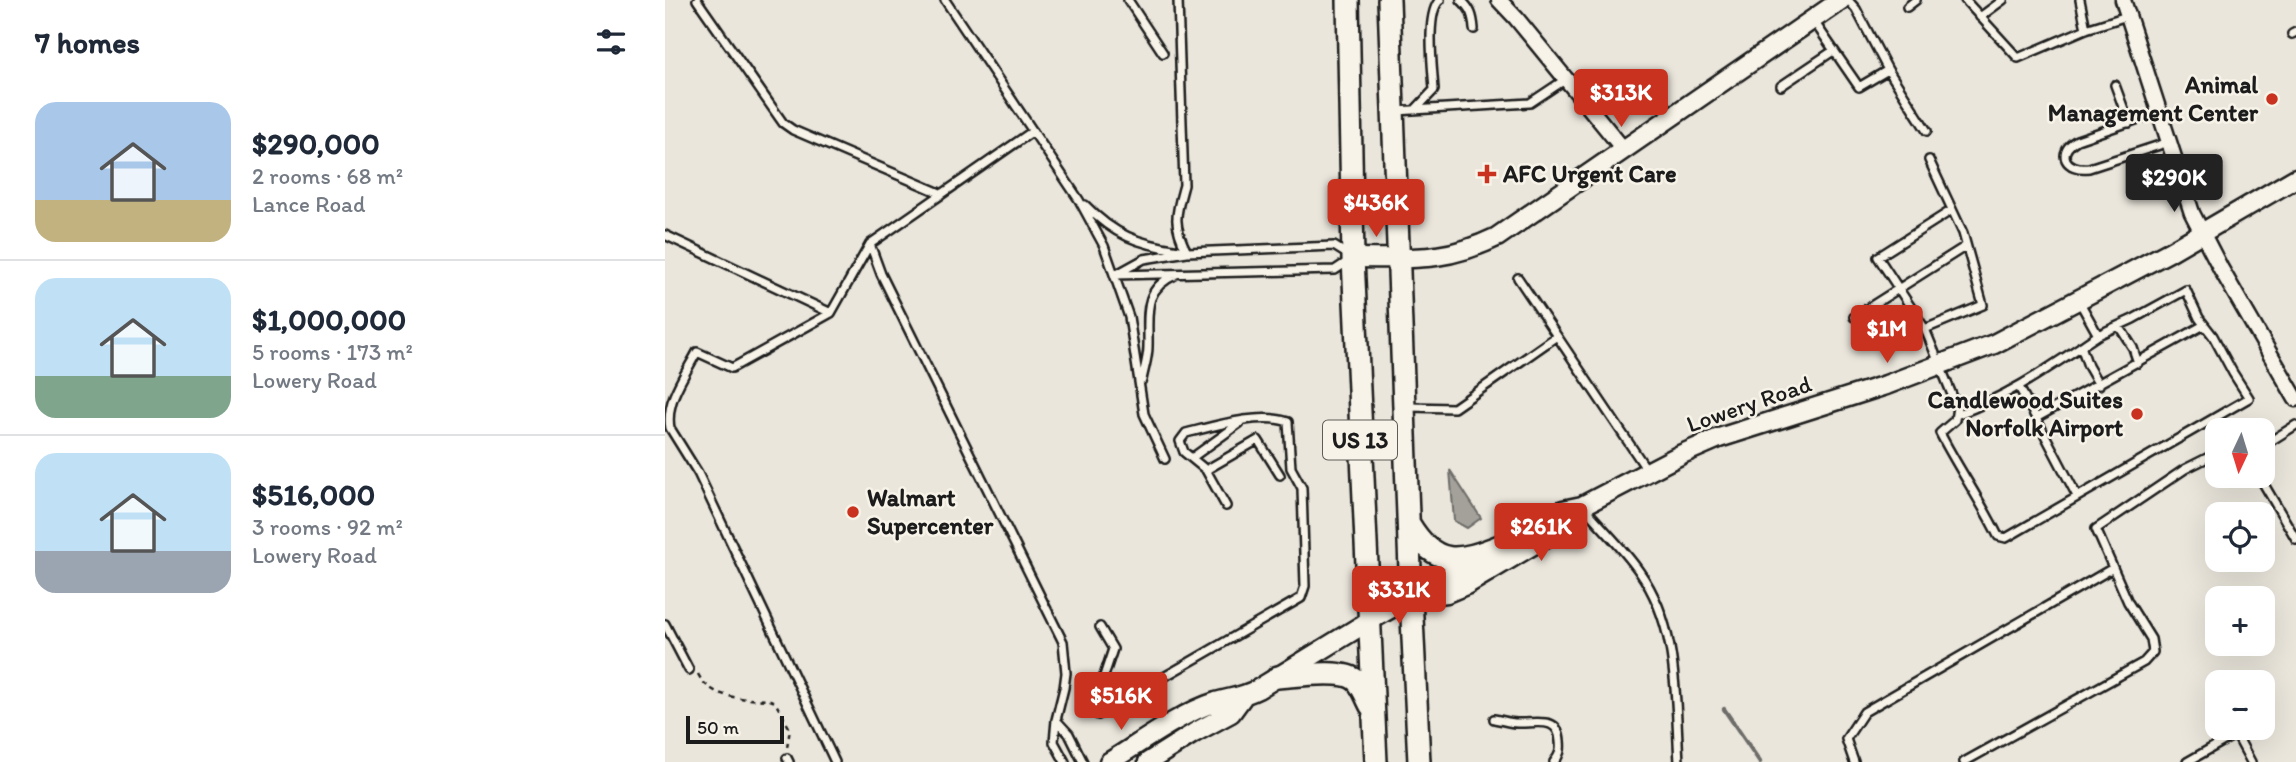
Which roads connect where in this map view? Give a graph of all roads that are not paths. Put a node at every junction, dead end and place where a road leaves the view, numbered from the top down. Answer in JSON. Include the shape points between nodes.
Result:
{"nodes":[{"id":1,"x":697,"y":0,"type":"edge"},
{"id":2,"x":945,"y":0,"type":"edge"},
{"id":3,"x":1128,"y":0,"type":"edge"},
{"id":4,"x":1178,"y":0,"type":"edge"},
{"id":5,"x":1348,"y":0,"type":"edge"},
{"id":6,"x":1389,"y":0,"type":"edge"},
{"id":7,"x":1440,"y":0,"type":"edge"},
{"id":8,"x":1461,"y":0,"type":"edge"},
{"id":9,"x":1840,"y":0,"type":"edge"},
{"id":10,"x":1848,"y":0,"type":"edge"},
{"id":11,"x":1916,"y":0,"type":"edge"},
{"id":12,"x":1965,"y":0,"type":"edge"},
{"id":13,"x":2003,"y":0,"type":"edge"},
{"id":14,"x":2080,"y":0,"type":"edge"},
{"id":15,"x":2123,"y":0,"type":"edge"},
{"id":16,"x":1507,"y":2,"type":"edge"},
{"id":17,"x":1907,"y":6,"type":"dead end"},
{"id":18,"x":2127,"y":16,"type":"junction"},
{"id":19,"x":1980,"y":17,"type":"junction"},
{"id":20,"x":1813,"y":20,"type":"junction"},
{"id":21,"x":1474,"y":29,"type":"dead end"},
{"id":22,"x":2086,"y":29,"type":"junction"},
{"id":23,"x":1833,"y":51,"type":"junction"},
{"id":24,"x":1163,"y":53,"type":"dead end"},
{"id":25,"x":1888,"y":70,"type":"junction"},
{"id":26,"x":1566,"y":79,"type":"junction"},
{"id":27,"x":2115,"y":85,"type":"dead end"},
{"id":28,"x":1781,"y":86,"type":"dead end"},
{"id":29,"x":1415,"y":110,"type":"junction"},
{"id":30,"x":1392,"y":111,"type":"junction"},
{"id":31,"x":2159,"y":113,"type":"junction"},
{"id":32,"x":2129,"y":123,"type":"junction"},
{"id":33,"x":1033,"y":131,"type":"junction"},
{"id":34,"x":1927,"y":131,"type":"dead end"},
{"id":35,"x":2169,"y":142,"type":"junction"},
{"id":36,"x":1624,"y":150,"type":"junction"},
{"id":37,"x":1929,"y":160,"type":"dead end"},
{"id":38,"x":2296,"y":178,"type":"edge"},
{"id":39,"x":940,"y":193,"type":"junction"},
{"id":40,"x":1079,"y":200,"type":"junction"},
{"id":41,"x":1952,"y":210,"type":"junction"},
{"id":42,"x":2201,"y":233,"type":"junction"},
{"id":43,"x":665,"y":235,"type":"edge"},
{"id":44,"x":870,"y":244,"type":"junction"},
{"id":45,"x":1966,"y":246,"type":"junction"},
{"id":46,"x":1187,"y":252,"type":"junction"},
{"id":47,"x":1353,"y":258,"type":"junction"},
{"id":48,"x":1398,"y":258,"type":"junction"},
{"id":49,"x":1180,"y":273,"type":"junction"},
{"id":50,"x":1115,"y":275,"type":"junction"},
{"id":51,"x":1518,"y":278,"type":"dead end"},
{"id":52,"x":1899,"y":287,"type":"junction"},
{"id":53,"x":2079,"y":300,"type":"junction"},
{"id":54,"x":831,"y":313,"type":"junction"},
{"id":55,"x":1854,"y":317,"type":"dead end"},
{"id":56,"x":2204,"y":325,"type":"junction"},
{"id":57,"x":2119,"y":326,"type":"junction"},
{"id":58,"x":1925,"y":329,"type":"junction"},
{"id":59,"x":2098,"y":335,"type":"junction"},
{"id":60,"x":1557,"y":336,"type":"junction"},
{"id":61,"x":2081,"y":346,"type":"junction"},
{"id":62,"x":2138,"y":363,"type":"junction"},
{"id":63,"x":1941,"y":366,"type":"junction"},
{"id":64,"x":1141,"y":384,"type":"junction"},
{"id":65,"x":2099,"y":385,"type":"junction"},
{"id":66,"x":2019,"y":387,"type":"junction"},
{"id":67,"x":2296,"y":399,"type":"edge"},
{"id":68,"x":1404,"y":407,"type":"junction"},
{"id":69,"x":1956,"y":415,"type":"junction"},
{"id":70,"x":2036,"y":418,"type":"junction"},
{"id":71,"x":1241,"y":422,"type":"junction"},
{"id":72,"x":2296,"y":425,"type":"edge"},
{"id":73,"x":2275,"y":438,"type":"edge"},
{"id":74,"x":1193,"y":457,"type":"junction"},
{"id":75,"x":1165,"y":459,"type":"dead end"},
{"id":76,"x":2205,"y":459,"type":"edge"},
{"id":77,"x":1206,"y":470,"type":"junction"},
{"id":78,"x":1648,"y":471,"type":"junction"},
{"id":79,"x":1280,"y":475,"type":"dead end"},
{"id":80,"x":2266,"y":488,"type":"edge"},
{"id":81,"x":2077,"y":496,"type":"junction"},
{"id":82,"x":1226,"y":506,"type":"dead end"},
{"id":83,"x":1582,"y":506,"type":"junction"},
{"id":84,"x":1408,"y":522,"type":"junction"},
{"id":85,"x":2296,"y":539,"type":"edge"},
{"id":86,"x":1502,"y":545,"type":"junction"},
{"id":87,"x":2113,"y":568,"type":"junction"},
{"id":88,"x":1411,"y":597,"type":"junction"},
{"id":89,"x":1369,"y":621,"type":"junction"},
{"id":90,"x":665,"y":624,"type":"edge"},
{"id":91,"x":1100,"y":628,"type":"dead end"},
{"id":92,"x":689,"y":670,"type":"road end"},
{"id":93,"x":1278,"y":677,"type":"junction"},
{"id":94,"x":1242,"y":698,"type":"junction"},
{"id":95,"x":1373,"y":709,"type":"junction"},
{"id":96,"x":1495,"y":719,"type":"dead end"},
{"id":97,"x":1056,"y":720,"type":"junction"},
{"id":98,"x":835,"y":762,"type":"edge"},
{"id":99,"x":1065,"y":762,"type":"edge"},
{"id":100,"x":1083,"y":762,"type":"edge"},
{"id":101,"x":1109,"y":762,"type":"edge"},
{"id":102,"x":1149,"y":762,"type":"edge"},
{"id":103,"x":1375,"y":762,"type":"edge"},
{"id":104,"x":1419,"y":762,"type":"edge"},
{"id":105,"x":1554,"y":762,"type":"edge"},
{"id":106,"x":1679,"y":762,"type":"edge"},
{"id":107,"x":1854,"y":762,"type":"edge"},
{"id":108,"x":1963,"y":762,"type":"edge"},
{"id":109,"x":2187,"y":762,"type":"edge"},
{"id":110,"x":2251,"y":762,"type":"edge"}],
"edges":[{"from":1,"to":39,"type":"lane","via":[[783,123]]},
{"from":2,"to":33,"type":"lane"},
{"from":3,"to":24,"type":"lane"},
{"from":4,"to":46,"type":"lane","via":[[1184,185],[1176,209],[1178,234]]},
{"from":5,"to":47,"type":"main road","number":"US 13"},
{"from":6,"to":30,"type":"main road","number":"US 13"},
{"from":7,"to":29,"type":"lane","via":[[1432,22],[1434,90]]},
{"from":8,"to":21,"type":"lane","via":[[1470,9]]},
{"from":9,"to":20,"type":"street"},
{"from":10,"to":25,"type":"lane"},
{"from":11,"to":17,"type":"lane"},
{"from":12,"to":19,"type":"lane"},
{"from":13,"to":19,"type":"lane"},
{"from":14,"to":22,"type":"lane"},
{"from":15,"to":18,"type":"street"},
{"from":16,"to":26,"type":"street"},
{"from":18,"to":22,"type":"lane"},
{"from":18,"to":31,"type":"street"},
{"from":19,"to":22,"type":"lane","via":[[2018,58]]},
{"from":20,"to":23,"type":"lane"},
{"from":20,"to":36,"type":"street"},
{"from":23,"to":25,"type":"lane","via":[[1859,87]]},
{"from":23,"to":28,"type":"lane"},
{"from":25,"to":34,"type":"lane"},
{"from":26,"to":29,"type":"lane","via":[[1530,103]]},
{"from":26,"to":36,"type":"street"},
{"from":27,"to":32,"type":"lane"},
{"from":29,"to":30,"type":"lane"},
{"from":30,"to":48,"type":"main road","number":"US 13"},
{"from":31,"to":32,"type":"lane"},
{"from":31,"to":35,"type":"street"},
{"from":32,"to":35,"type":"lane","via":[[2077,140],[2065,152],[2066,160],[2078,170]]},
{"from":33,"to":39,"type":"lane"},
{"from":33,"to":40,"type":"lane"},
{"from":35,"to":42,"type":"street"},
{"from":36,"to":48,"type":"street","via":[[1485,243],[1438,257]]},
{"from":37,"to":41,"type":"lane"},
{"from":38,"to":42,"type":"street","name":"Lowery Road"},
{"from":39,"to":44,"type":"lane"},
{"from":40,"to":46,"type":"lane","via":[[1122,235]]},
{"from":40,"to":50,"type":"lane"},
{"from":41,"to":45,"type":"lane"},
{"from":41,"to":52,"type":"lane","via":[[1878,257]]},
{"from":42,"to":53,"type":"street","name":"Lowery Road"},
{"from":42,"to":67,"type":"street"},
{"from":43,"to":54,"type":"lane"},
{"from":44,"to":54,"type":"lane"},
{"from":44,"to":97,"type":"lane","via":[[1063,642],[1066,673]]},
{"from":45,"to":52,"type":"lane"},
{"from":45,"to":58,"type":"lane","via":[[1983,305]]},
{"from":46,"to":47,"type":"lane","via":[[1334,246]]},
{"from":46,"to":50,"type":"lane","via":[[1143,259]]},
{"from":47,"to":48,"type":"street"},
{"from":47,"to":49,"type":"lane","via":[[1335,270]]},
{"from":47,"to":89,"type":"main road","number":"US 13"},
{"from":48,"to":68,"type":"main road","number":"US 13"},
{"from":49,"to":50,"type":"lane"},
{"from":49,"to":64,"type":"lane","via":[[1164,280],[1149,301],[1148,351]]},
{"from":50,"to":64,"type":"lane","via":[[1129,317]]},
{"from":51,"to":60,"type":"lane"},
{"from":52,"to":55,"type":"lane"},
{"from":52,"to":58,"type":"lane"},
{"from":53,"to":59,"type":"lane"},
{"from":53,"to":63,"type":"street","name":"Lowery Road"},
{"from":54,"to":98,"type":"lane","via":[[732,368],[697,352],[673,395],[668,419]]},
{"from":56,"to":57,"type":"lane","via":[[2186,290]]},
{"from":56,"to":62,"type":"lane"},
{"from":56,"to":81,"type":"lane","via":[[2249,398]]},
{"from":57,"to":59,"type":"lane"},
{"from":57,"to":62,"type":"lane"},
{"from":58,"to":63,"type":"lane"},
{"from":59,"to":61,"type":"lane"},
{"from":60,"to":68,"type":"lane","via":[[1454,408]]},
{"from":60,"to":78,"type":"lane"},
{"from":61,"to":65,"type":"lane"},
{"from":61,"to":66,"type":"lane"},
{"from":62,"to":65,"type":"lane"},
{"from":63,"to":69,"type":"lane"},
{"from":63,"to":78,"type":"street","name":"Lowery Road","via":[[1719,438]]},
{"from":64,"to":75,"type":"lane","via":[[1144,414]]},
{"from":65,"to":70,"type":"lane"},
{"from":66,"to":69,"type":"lane"},
{"from":66,"to":70,"type":"lane"},
{"from":68,"to":84,"type":"main road","number":"US 13"},
{"from":69,"to":81,"type":"lane","via":[[1940,433],[1999,536],[2006,538]]},
{"from":70,"to":81,"type":"lane"},
{"from":71,"to":74,"type":"lane"},
{"from":71,"to":74,"type":"lane","via":[[1186,433],[1180,441],[1184,452]]},
{"from":71,"to":91,"type":"lane","via":[[1276,418],[1288,422],[1291,468],[1302,488],[1305,586],[1301,598],[1098,715],[1094,706],[1113,649]]},
{"from":72,"to":73,"type":"lane"},
{"from":74,"to":77,"type":"lane"},
{"from":76,"to":87,"type":"lane","via":[[2096,529]]},
{"from":77,"to":79,"type":"lane","via":[[1258,440]]},
{"from":77,"to":82,"type":"lane"},
{"from":78,"to":83,"type":"street","name":"Lowery Road"},
{"from":80,"to":85,"type":"lane"},
{"from":83,"to":86,"type":"street","name":"Lowery Road","via":[[1563,510]]},
{"from":83,"to":88,"type":"street","name":"Lowery Road","via":[[1570,523],[1466,585],[1447,593]]},
{"from":83,"to":106,"type":"lane","via":[[1639,570],[1667,630],[1674,665]]},
{"from":84,"to":86,"type":"main road","via":[[1417,538],[1439,556],[1476,555]]},
{"from":84,"to":88,"type":"main road","number":"US 13"},
{"from":86,"to":88,"type":"street","name":"Lowery Road"},
{"from":87,"to":107,"type":"lane","via":[[1864,712],[1846,739]]},
{"from":87,"to":108,"type":"lane","via":[[2151,639],[2153,653]]},
{"from":88,"to":89,"type":"street","name":"Lowery Road"},
{"from":88,"to":104,"type":"main road","number":"US 13"},
{"from":89,"to":93,"type":"street","name":"Lowery Road"},
{"from":89,"to":95,"type":"main road","number":"US 13"},
{"from":90,"to":92,"type":"lane"},
{"from":93,"to":94,"type":"street","name":"Lowery Road"},
{"from":93,"to":95,"type":"main road","via":[[1348,676],[1358,682]]},
{"from":94,"to":101,"type":"street","name":"Lowery Road","via":[[1216,702],[1176,721]]},
{"from":94,"to":102,"type":"street","name":"Lowery Road","via":[[1231,713]]},
{"from":95,"to":103,"type":"main road","number":"US 13"},
{"from":96,"to":105,"type":"lane","via":[[1556,726],[1561,748]]},
{"from":97,"to":99,"type":"lane","via":[[1054,742]]},
{"from":97,"to":100,"type":"lane"},
{"from":109,"to":110,"type":"lane","via":[[2236,734]]}]}
